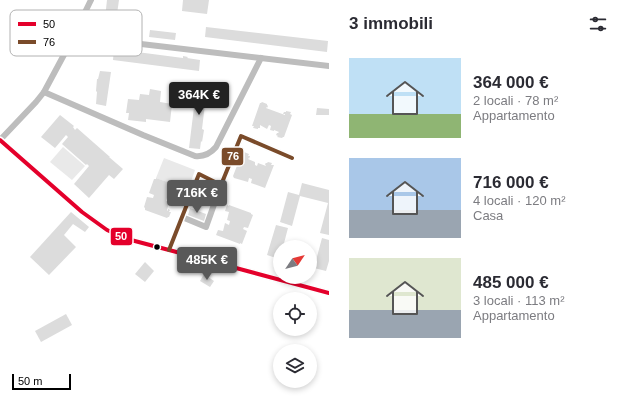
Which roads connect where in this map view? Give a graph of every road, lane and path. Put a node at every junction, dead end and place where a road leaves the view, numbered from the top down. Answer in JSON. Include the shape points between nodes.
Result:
{"nodes":[{"id":1,"x":91,"y":0,"type":"edge"},
{"id":2,"x":86,"y":10,"type":"edge"},
{"id":3,"x":142,"y":44,"type":"edge"},
{"id":4,"x":63,"y":56,"type":"edge"},
{"id":5,"x":261,"y":58,"type":"junction"},
{"id":6,"x":329,"y":66,"type":"edge"},
{"id":7,"x":44,"y":92,"type":"junction"},
{"id":8,"x":0,"y":140,"type":"edge"},
{"id":9,"x":292,"y":158,"type":"dead end"},
{"id":10,"x":222,"y":185,"type":"junction"},
{"id":11,"x":182,"y":217,"type":"junction"},
{"id":12,"x":169,"y":250,"type":"junction"},
{"id":13,"x":329,"y":293,"type":"edge"}],
"edges":[{"from":1,"to":2,"type":"street"},
{"from":3,"to":5,"type":"street"},
{"from":4,"to":7,"type":"street"},
{"from":5,"to":6,"type":"street"},
{"from":5,"to":7,"type":"street","via":[[216,148],[200,156],[143,135]]},
{"from":7,"to":8,"type":"street"},
{"from":8,"to":12,"type":"street","via":[[82,212],[108,230],[131,240]]},
{"from":9,"to":10,"type":"street","via":[[241,136]]},
{"from":10,"to":11,"type":"street","via":[[206,227]]},
{"from":10,"to":11,"type":"street","via":[[198,174]]},
{"from":11,"to":12,"type":"street"},
{"from":12,"to":13,"type":"street"}]}
